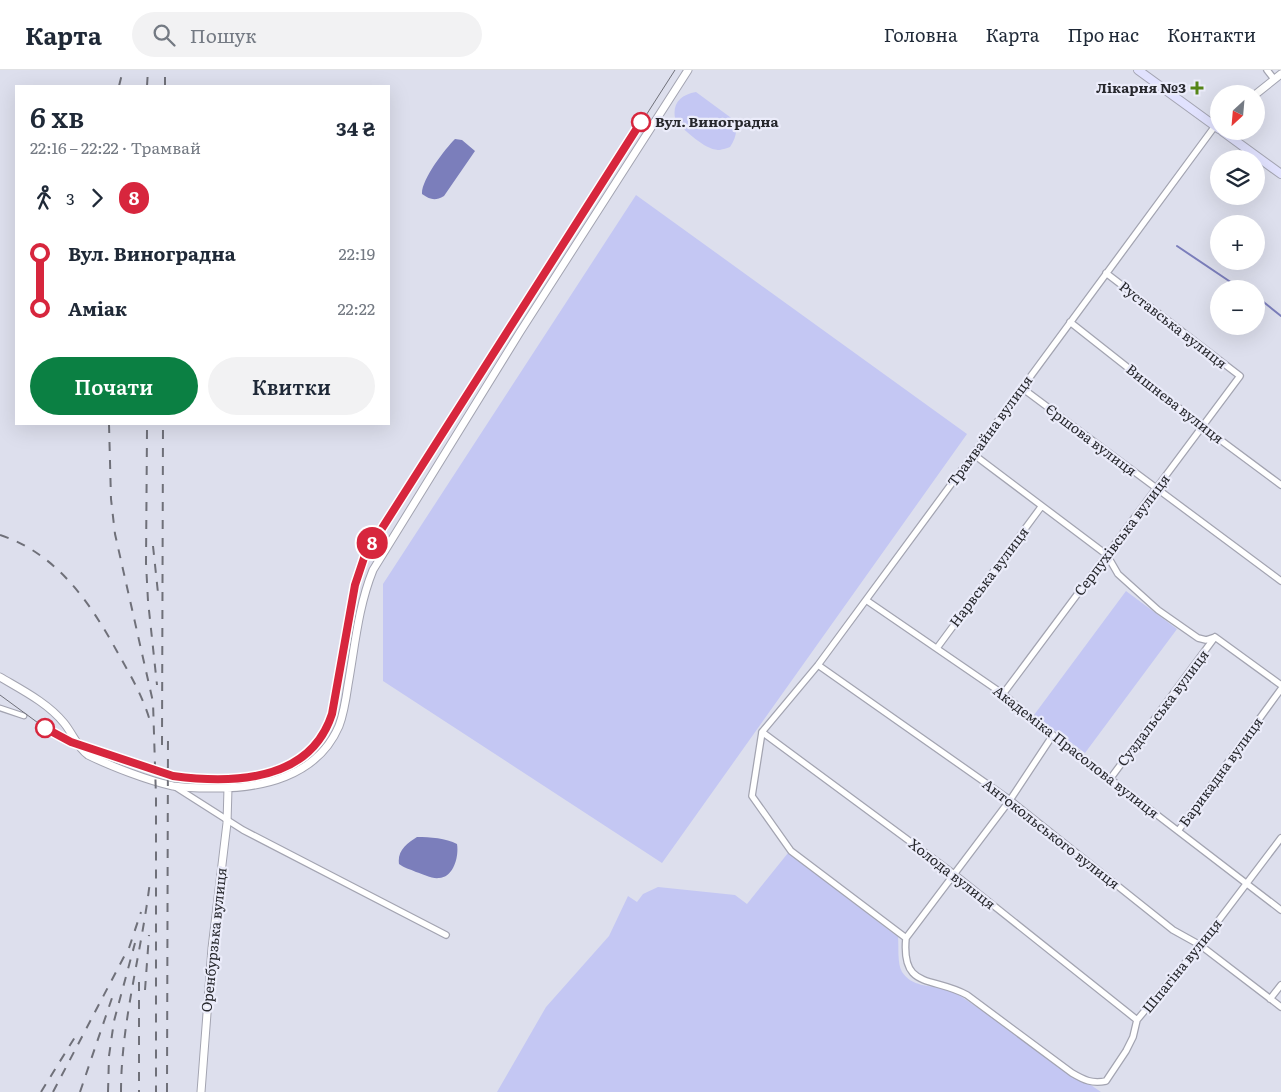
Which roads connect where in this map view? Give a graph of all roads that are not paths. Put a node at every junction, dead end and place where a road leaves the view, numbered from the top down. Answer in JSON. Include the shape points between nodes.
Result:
{"nodes":[{"id":1,"x":688,"y":70,"type":"edge"},
{"id":2,"x":1138,"y":70,"type":"edge"},
{"id":3,"x":1267,"y":70,"type":"edge"},
{"id":4,"x":1281,"y":74,"type":"edge"},
{"id":5,"x":1274,"y":79,"type":"junction"},
{"id":6,"x":1265,"y":86,"type":"edge"},
{"id":7,"x":1210,"y":122,"type":"edge"},
{"id":8,"x":1210,"y":140,"type":"edge"},
{"id":9,"x":1235,"y":140,"type":"edge"},
{"id":10,"x":1281,"y":174,"type":"edge"},
{"id":11,"x":1106,"y":273,"type":"junction"},
{"id":12,"x":1070,"y":322,"type":"junction"},
{"id":13,"x":1240,"y":376,"type":"joint"},
{"id":14,"x":1022,"y":388,"type":"junction"},
{"id":15,"x":1203,"y":427,"type":"junction"},
{"id":16,"x":973,"y":454,"type":"junction"},
{"id":17,"x":1281,"y":485,"type":"edge"},
{"id":18,"x":1156,"y":490,"type":"junction"},
{"id":19,"x":1041,"y":507,"type":"junction"},
{"id":20,"x":1107,"y":555,"type":"junction"},
{"id":21,"x":1281,"y":582,"type":"edge"},
{"id":22,"x":866,"y":600,"type":"junction"},
{"id":23,"x":1215,"y":638,"type":"junction"},
{"id":24,"x":937,"y":648,"type":"junction"},
{"id":25,"x":818,"y":665,"type":"junction"},
{"id":26,"x":0,"y":677,"type":"edge"},
{"id":27,"x":1281,"y":687,"type":"edge"},
{"id":28,"x":1003,"y":694,"type":"junction"},
{"id":29,"x":0,"y":708,"type":"edge"},
{"id":30,"x":24,"y":716,"type":"dead end"},
{"id":31,"x":762,"y":732,"type":"junction"},
{"id":32,"x":1053,"y":735,"type":"junction"},
{"id":33,"x":1110,"y":779,"type":"junction"},
{"id":34,"x":174,"y":786,"type":"junction"},
{"id":35,"x":228,"y":788,"type":"junction"},
{"id":36,"x":1010,"y":800,"type":"junction"},
{"id":37,"x":228,"y":821,"type":"junction"},
{"id":38,"x":1178,"y":831,"type":"junction"},
{"id":39,"x":1281,"y":838,"type":"edge"},
{"id":40,"x":954,"y":874,"type":"junction"},
{"id":41,"x":1247,"y":884,"type":"junction"},
{"id":42,"x":1281,"y":910,"type":"edge"},
{"id":43,"x":446,"y":935,"type":"dead end"},
{"id":44,"x":906,"y":938,"type":"junction"},
{"id":45,"x":1200,"y":945,"type":"junction"},
{"id":46,"x":1281,"y":985,"type":"edge"},
{"id":47,"x":1270,"y":999,"type":"junction"},
{"id":48,"x":1281,"y":1007,"type":"edge"},
{"id":49,"x":1137,"y":1020,"type":"junction"},
{"id":50,"x":201,"y":1092,"type":"edge"}],
"edges":[{"from":1,"to":35,"type":"street","via":[[373,570],[360,610],[343,715],[335,734],[312,762],[293,774],[267,784]]},
{"from":2,"to":7,"type":"main road"},
{"from":3,"to":5,"type":"street"},
{"from":4,"to":5,"type":"street"},
{"from":5,"to":6,"type":"street"},
{"from":8,"to":11,"type":"street","name":"Трамвайна вулиця"},
{"from":9,"to":10,"type":"main road"},
{"from":11,"to":12,"type":"street","name":"Трамвайна вулиця"},
{"from":11,"to":13,"type":"street","name":"Руставська вулиця"},
{"from":12,"to":14,"type":"street","name":"Трамвайна вулиця"},
{"from":12,"to":15,"type":"street","name":"Вишнева вулиця"},
{"from":13,"to":15,"type":"street","name":"Серпухівська вулиця"},
{"from":14,"to":16,"type":"street","name":"Трамвайна вулиця"},
{"from":14,"to":18,"type":"street","name":"Єршова вулиця"},
{"from":15,"to":17,"type":"street","name":"Вишнева вулиця"},
{"from":15,"to":18,"type":"street","name":"Серпухівська вулиця"},
{"from":16,"to":19,"type":"street"},
{"from":16,"to":22,"type":"street","name":"Трамвайна вулиця"},
{"from":18,"to":20,"type":"street","name":"Серпухівська вулиця"},
{"from":18,"to":21,"type":"street","name":"Єршова вулиця"},
{"from":19,"to":20,"type":"street"},
{"from":19,"to":24,"type":"street","name":"Нарвська вулиця"},
{"from":20,"to":23,"type":"street","via":[[1118,574],[1158,610],[1198,638]]},
{"from":20,"to":28,"type":"street","name":"Серпухівська вулиця"},
{"from":22,"to":24,"type":"street","name":"Академіка Прасолова вулиця"},
{"from":22,"to":25,"type":"street","name":"Трамвайна вулиця"},
{"from":23,"to":27,"type":"street"},
{"from":23,"to":33,"type":"street","name":"Суздальська вулиця"},
{"from":24,"to":28,"type":"street","name":"Академіка Прасолова вулиця"},
{"from":25,"to":31,"type":"street","name":"Трамвайна вулиця"},
{"from":25,"to":36,"type":"street","name":"Антокольського вулиця"},
{"from":26,"to":34,"type":"street","via":[[55,714],[88,755]]},
{"from":27,"to":38,"type":"street","name":"Барикадна вулиця"},
{"from":28,"to":32,"type":"street","name":"Академіка Прасолова вулиця"},
{"from":29,"to":30,"type":"street"},
{"from":31,"to":40,"type":"street","name":"Холода вулиця"},
{"from":31,"to":44,"type":"street","via":[[752,796],[791,851]]},
{"from":32,"to":33,"type":"street","name":"Академіка Прасолова вулиця"},
{"from":32,"to":36,"type":"street"},
{"from":33,"to":38,"type":"street","name":"Академіка Прасолова вулиця"},
{"from":34,"to":35,"type":"street"},
{"from":34,"to":37,"type":"street"},
{"from":35,"to":37,"type":"street","name":"Оренбурзька вулиця"},
{"from":36,"to":40,"type":"street"},
{"from":36,"to":45,"type":"street","name":"Антокольського вулиця","via":[[1173,930]]},
{"from":37,"to":43,"type":"street"},
{"from":37,"to":50,"type":"street","name":"Оренбурзька вулиця","via":[[212,948]]},
{"from":38,"to":41,"type":"street","name":"Академіка Прасолова вулиця"},
{"from":39,"to":41,"type":"street","name":"Шпагіна вулиця"},
{"from":40,"to":44,"type":"street"},
{"from":40,"to":49,"type":"street","name":"Холода вулиця"},
{"from":41,"to":42,"type":"street","name":"Академіка Прасолова вулиця"},
{"from":41,"to":45,"type":"street","name":"Шпагіна вулиця"},
{"from":44,"to":49,"type":"street","name":"Шпагіна вулиця","via":[[905,961],[916,976],[967,995],[1084,1080],[1093,1083],[1106,1081],[1126,1051]]},
{"from":45,"to":47,"type":"street","name":"Антокольського вулиця"},
{"from":45,"to":49,"type":"street","name":"Шпагіна вулиця"},
{"from":46,"to":47,"type":"street"},
{"from":47,"to":48,"type":"street","name":"Антокольського вулиця"}]}
